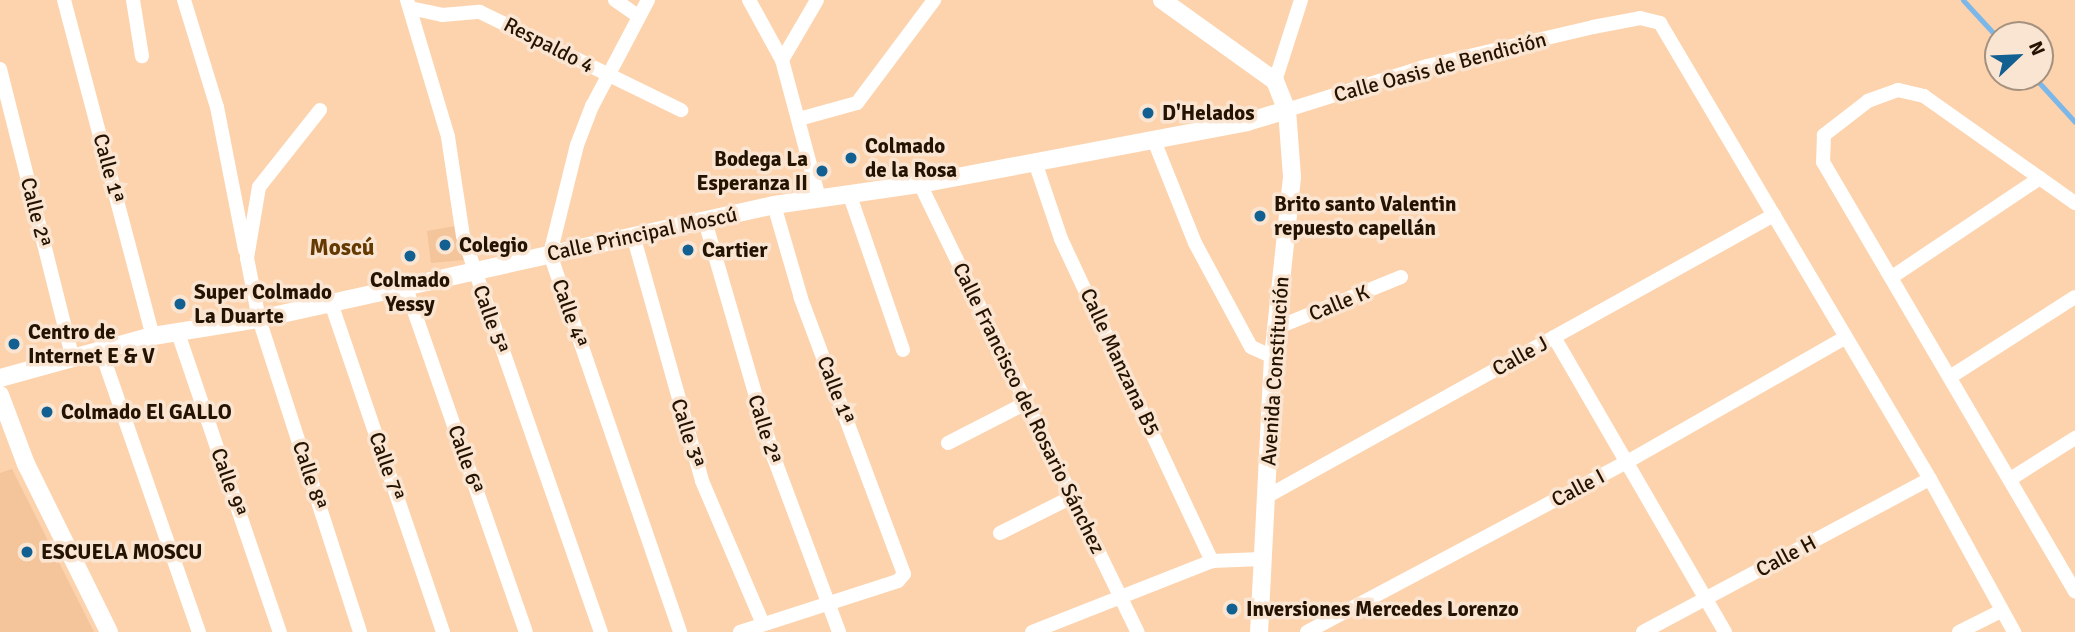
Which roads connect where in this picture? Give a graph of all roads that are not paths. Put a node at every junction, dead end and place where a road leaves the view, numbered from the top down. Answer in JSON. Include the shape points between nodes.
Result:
{"nodes":[{"id":1,"x":64,"y":0,"type":"edge"},
{"id":2,"x":133,"y":0,"type":"edge"},
{"id":3,"x":184,"y":0,"type":"edge"},
{"id":4,"x":615,"y":0,"type":"edge"},
{"id":5,"x":649,"y":0,"type":"edge"},
{"id":6,"x":749,"y":0,"type":"edge"},
{"id":7,"x":817,"y":0,"type":"edge"},
{"id":8,"x":934,"y":0,"type":"edge"},
{"id":9,"x":1162,"y":0,"type":"edge"},
{"id":10,"x":1301,"y":0,"type":"edge"},
{"id":11,"x":409,"y":4,"type":"edge"},
{"id":12,"x":639,"y":17,"type":"junction"},
{"id":13,"x":142,"y":56,"type":"dead end"},
{"id":14,"x":782,"y":60,"type":"junction"},
{"id":15,"x":0,"y":69,"type":"edge"},
{"id":16,"x":606,"y":75,"type":"junction"},
{"id":17,"x":1275,"y":81,"type":"junction"},
{"id":18,"x":320,"y":110,"type":"dead end"},
{"id":19,"x":681,"y":110,"type":"dead end"},
{"id":20,"x":1287,"y":110,"type":"junction"},
{"id":21,"x":799,"y":119,"type":"junction"},
{"id":22,"x":1153,"y":138,"type":"junction"},
{"id":23,"x":1035,"y":162,"type":"junction"},
{"id":24,"x":2040,"y":178,"type":"junction"},
{"id":25,"x":920,"y":184,"type":"junction"},
{"id":26,"x":849,"y":193,"type":"junction"},
{"id":27,"x":819,"y":198,"type":"junction"},
{"id":28,"x":2075,"y":203,"type":"edge"},
{"id":29,"x":774,"y":205,"type":"junction"},
{"id":30,"x":1774,"y":215,"type":"junction"},
{"id":31,"x":705,"y":221,"type":"junction"},
{"id":32,"x":634,"y":235,"type":"junction"},
{"id":33,"x":550,"y":254,"type":"junction"},
{"id":34,"x":247,"y":258,"type":"junction"},
{"id":35,"x":473,"y":269,"type":"junction"},
{"id":36,"x":1401,"y":277,"type":"dead end"},
{"id":37,"x":1892,"y":277,"type":"junction"},
{"id":38,"x":405,"y":285,"type":"junction"},
{"id":39,"x":2075,"y":297,"type":"edge"},
{"id":40,"x":330,"y":300,"type":"junction"},
{"id":41,"x":259,"y":319,"type":"junction"},
{"id":42,"x":1276,"y":328,"type":"junction"},
{"id":43,"x":178,"y":332,"type":"junction"},
{"id":44,"x":153,"y":336,"type":"junction"},
{"id":45,"x":1554,"y":337,"type":"junction"},
{"id":46,"x":1846,"y":337,"type":"junction"},
{"id":47,"x":100,"y":348,"type":"junction"},
{"id":48,"x":903,"y":350,"type":"dead end"},
{"id":49,"x":72,"y":355,"type":"junction"},
{"id":50,"x":1273,"y":357,"type":"junction"},
{"id":51,"x":1950,"y":377,"type":"junction"},
{"id":52,"x":0,"y":378,"type":"edge"},
{"id":53,"x":0,"y":395,"type":"edge"},
{"id":54,"x":1026,"y":403,"type":"junction"},
{"id":55,"x":2075,"y":438,"type":"edge"},
{"id":56,"x":948,"y":443,"type":"dead end"},
{"id":57,"x":1626,"y":462,"type":"junction"},
{"id":58,"x":2012,"y":478,"type":"junction"},
{"id":59,"x":1930,"y":479,"type":"junction"},
{"id":60,"x":1074,"y":496,"type":"junction"},
{"id":61,"x":1266,"y":497,"type":"junction"},
{"id":62,"x":1000,"y":533,"type":"dead end"},
{"id":63,"x":1262,"y":559,"type":"junction"},
{"id":64,"x":1212,"y":561,"type":"junction"},
{"id":65,"x":2071,"y":575,"type":"edge"},
{"id":66,"x":2075,"y":591,"type":"edge"},
{"id":67,"x":1121,"y":597,"type":"junction"},
{"id":68,"x":1707,"y":599,"type":"junction"},
{"id":69,"x":826,"y":603,"type":"junction"},
{"id":70,"x":2001,"y":611,"type":"junction"},
{"id":71,"x":763,"y":624,"type":"junction"},
{"id":72,"x":109,"y":632,"type":"edge"},
{"id":73,"x":199,"y":632,"type":"edge"},
{"id":74,"x":280,"y":632,"type":"edge"},
{"id":75,"x":360,"y":632,"type":"edge"},
{"id":76,"x":443,"y":632,"type":"edge"},
{"id":77,"x":526,"y":632,"type":"edge"},
{"id":78,"x":601,"y":632,"type":"edge"},
{"id":79,"x":680,"y":632,"type":"edge"},
{"id":80,"x":740,"y":632,"type":"edge"},
{"id":81,"x":839,"y":632,"type":"edge"},
{"id":82,"x":1032,"y":632,"type":"edge"},
{"id":83,"x":1138,"y":632,"type":"edge"},
{"id":84,"x":1259,"y":632,"type":"edge"},
{"id":85,"x":1307,"y":632,"type":"edge"},
{"id":86,"x":1643,"y":632,"type":"edge"},
{"id":87,"x":1725,"y":632,"type":"edge"},
{"id":88,"x":1959,"y":632,"type":"edge"},
{"id":89,"x":2014,"y":632,"type":"edge"}],
"edges":[{"from":1,"to":44,"type":"street","name":"Calle 1ª"},
{"from":2,"to":13,"type":"street"},
{"from":3,"to":34,"type":"street","name":"Calle 8ª","via":[[217,107]]},
{"from":4,"to":12,"type":"street"},
{"from":5,"to":12,"type":"street","name":"Calle 4ª"},
{"from":6,"to":14,"type":"street"},
{"from":7,"to":14,"type":"street"},
{"from":8,"to":21,"type":"street","via":[[858,103]]},
{"from":9,"to":17,"type":"street"},
{"from":10,"to":17,"type":"street"},
{"from":11,"to":16,"type":"street","name":"Respaldo 4","via":[[442,15],[480,12]]},
{"from":11,"to":35,"type":"street","name":"Calle 5ª","via":[[448,137],[463,236]]},
{"from":12,"to":16,"type":"street","name":"Calle 4ª"},
{"from":14,"to":21,"type":"street"},
{"from":15,"to":49,"type":"street","name":"Calle 2ª"},
{"from":16,"to":19,"type":"street","name":"Respaldo 4"},
{"from":16,"to":33,"type":"street","name":"Calle 4ª","via":[[577,145]]},
{"from":17,"to":20,"type":"street","name":"Avenida Constitución"},
{"from":18,"to":34,"type":"street","via":[[259,187]]},
{"from":20,"to":22,"type":"street","name":"Calle Principal Moscú"},
{"from":20,"to":30,"type":"street","name":"Calle Oasis de Bendición","via":[[1427,66],[1592,27],[1640,19],[1660,23]]},
{"from":20,"to":42,"type":"street","name":"Avenida Constitución","via":[[1292,177]]},
{"from":21,"to":27,"type":"street"},
{"from":22,"to":23,"type":"street","name":"Calle Principal Moscú"},
{"from":22,"to":50,"type":"street","via":[[1195,243],[1251,347]]},
{"from":23,"to":25,"type":"street","name":"Calle Principal Moscú"},
{"from":23,"to":64,"type":"street","name":"Calle Manzana B5","via":[[1061,239]]},
{"from":24,"to":28,"type":"street"},
{"from":24,"to":37,"type":"street"},
{"from":24,"to":37,"type":"street","via":[[1924,96],[1898,90],[1868,101],[1824,135],[1823,162]]},
{"from":25,"to":26,"type":"street","name":"Calle Principal Moscú"},
{"from":25,"to":54,"type":"street","name":"Calle Francisco del Rosario Sánchez"},
{"from":26,"to":27,"type":"street","name":"Calle Principal Moscú"},
{"from":26,"to":48,"type":"street"},
{"from":27,"to":29,"type":"street","name":"Calle Principal Moscú"},
{"from":29,"to":31,"type":"street","name":"Calle Principal Moscú"},
{"from":29,"to":69,"type":"street","name":"Calle 1ª","via":[[801,298],[904,573],[898,581]]},
{"from":30,"to":45,"type":"street","name":"Calle J"},
{"from":30,"to":46,"type":"street"},
{"from":31,"to":32,"type":"street","name":"Calle Principal Moscú"},
{"from":31,"to":69,"type":"street","name":"Calle 2ª","via":[[774,458]]},
{"from":32,"to":33,"type":"street","name":"Calle Principal Moscú"},
{"from":32,"to":71,"type":"street","name":"Calle 3ª","via":[[702,481]]},
{"from":33,"to":35,"type":"street","name":"Calle Principal Moscú"},
{"from":33,"to":79,"type":"street","name":"Calle 4ª"},
{"from":34,"to":41,"type":"street","name":"Calle 8ª"},
{"from":35,"to":38,"type":"street","name":"Calle Principal Moscú"},
{"from":35,"to":78,"type":"street","name":"Calle 5ª"},
{"from":36,"to":42,"type":"street","name":"Calle K"},
{"from":37,"to":51,"type":"street"},
{"from":38,"to":40,"type":"street","name":"Calle Principal Moscú"},
{"from":38,"to":77,"type":"street","name":"Calle 6ª"},
{"from":39,"to":51,"type":"street"},
{"from":40,"to":41,"type":"street","name":"Calle Principal Moscú"},
{"from":40,"to":76,"type":"street","name":"Calle 7ª"},
{"from":41,"to":43,"type":"street","name":"Calle Principal Moscú"},
{"from":41,"to":75,"type":"street","name":"Calle 8ª"},
{"from":42,"to":50,"type":"street","name":"Avenida Constitución"},
{"from":43,"to":44,"type":"street","name":"Calle Principal Moscú"},
{"from":43,"to":74,"type":"street","name":"Calle 9ª"},
{"from":44,"to":47,"type":"street","name":"Calle Principal Moscú"},
{"from":45,"to":57,"type":"street"},
{"from":45,"to":61,"type":"street","name":"Calle J"},
{"from":46,"to":57,"type":"street","name":"Calle I"},
{"from":46,"to":59,"type":"street"},
{"from":47,"to":49,"type":"street","name":"Calle Principal Moscú"},
{"from":47,"to":73,"type":"street"},
{"from":49,"to":52,"type":"street","name":"Calle Principal Moscú"},
{"from":50,"to":61,"type":"street","name":"Avenida Constitución"},
{"from":51,"to":58,"type":"street"},
{"from":53,"to":72,"type":"street","via":[[26,464]]},
{"from":54,"to":56,"type":"street"},
{"from":54,"to":60,"type":"street","name":"Calle Francisco del Rosario Sánchez"},
{"from":55,"to":58,"type":"street"},
{"from":57,"to":68,"type":"street"},
{"from":57,"to":85,"type":"street","name":"Calle I"},
{"from":58,"to":65,"type":"street"},
{"from":59,"to":68,"type":"street","name":"Calle H"},
{"from":59,"to":70,"type":"street"},
{"from":60,"to":62,"type":"street"},
{"from":60,"to":67,"type":"street","name":"Calle Francisco del Rosario Sánchez"},
{"from":61,"to":63,"type":"street","name":"Avenida Constitución"},
{"from":63,"to":64,"type":"street"},
{"from":63,"to":84,"type":"street","name":"Avenida Constitución"},
{"from":64,"to":67,"type":"street"},
{"from":65,"to":66,"type":"street"},
{"from":67,"to":82,"type":"street"},
{"from":67,"to":83,"type":"street","name":"Calle Francisco del Rosario Sánchez"},
{"from":68,"to":86,"type":"street","name":"Calle H"},
{"from":68,"to":87,"type":"street"},
{"from":69,"to":71,"type":"street"},
{"from":69,"to":81,"type":"street","name":"Calle 2ª"},
{"from":70,"to":88,"type":"street"},
{"from":70,"to":89,"type":"street"},
{"from":71,"to":80,"type":"street"}]}
